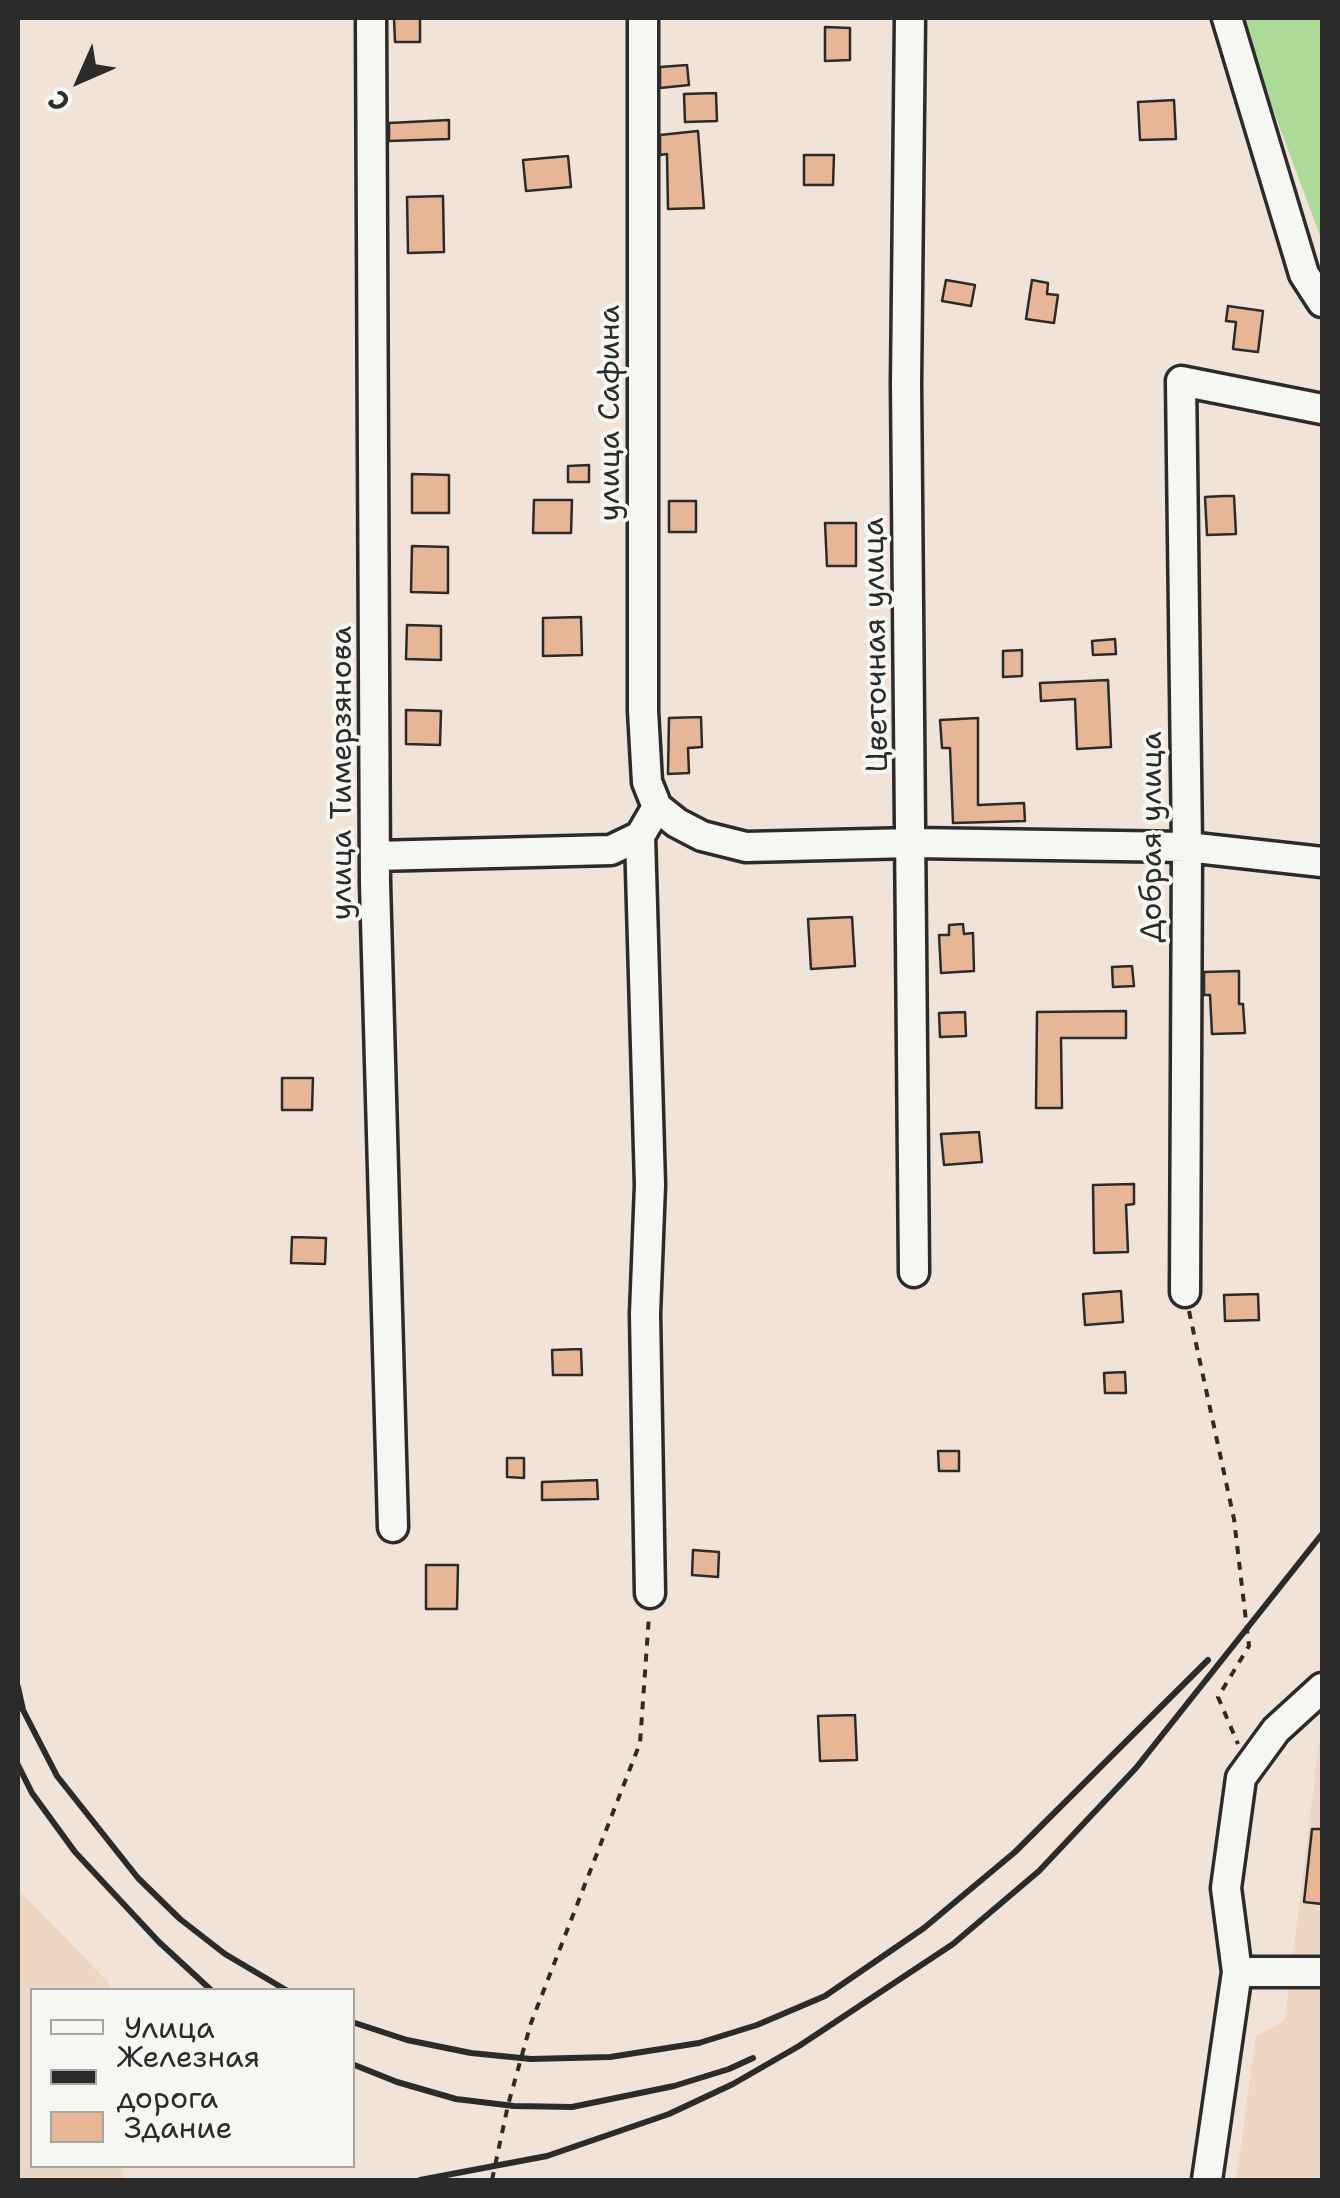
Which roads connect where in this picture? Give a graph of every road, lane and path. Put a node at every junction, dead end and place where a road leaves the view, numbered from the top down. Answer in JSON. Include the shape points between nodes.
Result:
{"nodes":[{"id":1,"x":372,"y":18,"type":"edge"},
{"id":2,"x":643,"y":18,"type":"edge"},
{"id":3,"x":910,"y":18,"type":"edge"},
{"id":4,"x":1228,"y":18,"type":"edge"},
{"id":5,"x":1322,"y":302,"type":"edge"},
{"id":6,"x":1322,"y":409,"type":"edge"},
{"id":7,"x":657,"y":807,"type":"junction"},
{"id":8,"x":640,"y":836,"type":"junction"},
{"id":9,"x":912,"y":843,"type":"junction"},
{"id":10,"x":1187,"y":847,"type":"junction"},
{"id":11,"x":374,"y":856,"type":"junction"},
{"id":12,"x":1322,"y":862,"type":"edge"},
{"id":13,"x":914,"y":1272,"type":"dead end"},
{"id":14,"x":1185,"y":1292,"type":"joint"},
{"id":15,"x":393,"y":1527,"type":"dead end"},
{"id":16,"x":650,"y":1593,"type":"joint"},
{"id":17,"x":1322,"y":1688,"type":"edge"},
{"id":18,"x":1249,"y":1768,"type":"junction"},
{"id":19,"x":1238,"y":1972,"type":"junction"},
{"id":20,"x":1322,"y":1972,"type":"edge"},
{"id":21,"x":492,"y":2180,"type":"edge"},
{"id":22,"x":1207,"y":2180,"type":"edge"}],
"edges":[{"from":1,"to":11,"type":"street","name":"улица Тимерзянова"},
{"from":2,"to":7,"type":"street","name":"улица Сафина","via":[[643,711],[647,782]]},
{"from":3,"to":9,"type":"street","name":"Цветочная улица"},
{"from":4,"to":5,"type":"street","via":[[1304,274]]},
{"from":6,"to":10,"type":"street","name":"Добрая улица","via":[[1181,381]]},
{"from":7,"to":8,"type":"street"},
{"from":7,"to":9,"type":"street","via":[[702,836],[746,847]]},
{"from":8,"to":11,"type":"street","via":[[611,850]]},
{"from":8,"to":16,"type":"street","via":[[650,1184]]},
{"from":9,"to":10,"type":"street"},
{"from":9,"to":13,"type":"street","name":"Цветочная улица"},
{"from":10,"to":12,"type":"street"},
{"from":10,"to":14,"type":"street","name":"Добрая улица"},
{"from":11,"to":15,"type":"street","name":"улица Тимерзянова"},
{"from":14,"to":18,"type":"path","via":[[1234,1518],[1249,1646],[1218,1697]]},
{"from":16,"to":21,"type":"path","via":[[640,1743],[530,2022]]},
{"from":17,"to":18,"type":"street","via":[[1276,1730]]},
{"from":18,"to":19,"type":"street","via":[[1226,1888]]},
{"from":19,"to":20,"type":"street"},
{"from":19,"to":22,"type":"street"}]}
